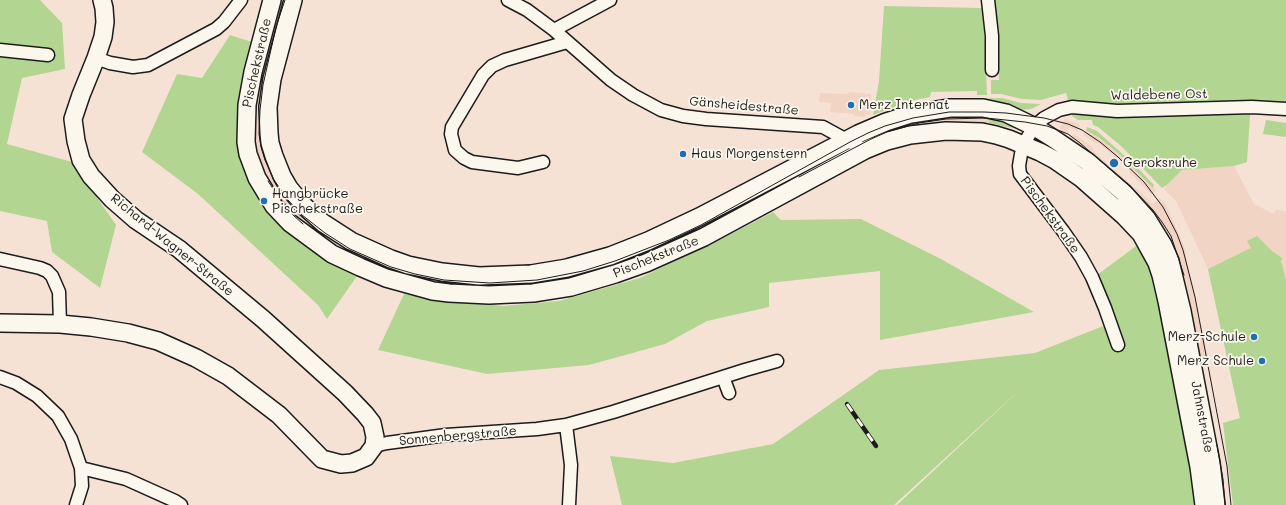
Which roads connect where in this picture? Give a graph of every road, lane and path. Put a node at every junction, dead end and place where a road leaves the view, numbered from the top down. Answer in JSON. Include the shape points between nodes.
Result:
{"nodes":[{"id":1,"x":102,"y":0,"type":"edge"},
{"id":2,"x":241,"y":0,"type":"edge"},
{"id":3,"x":272,"y":0,"type":"edge"},
{"id":4,"x":294,"y":0,"type":"edge"},
{"id":5,"x":508,"y":0,"type":"edge"},
{"id":6,"x":610,"y":0,"type":"edge"},
{"id":7,"x":988,"y":0,"type":"edge"},
{"id":8,"x":554,"y":30,"type":"junction"},
{"id":9,"x":567,"y":42,"type":"junction"},
{"id":10,"x":0,"y":50,"type":"edge"},
{"id":11,"x":48,"y":55,"type":"dead end"},
{"id":12,"x":96,"y":58,"type":"junction"},
{"id":13,"x":992,"y":70,"type":"dead end"},
{"id":14,"x":1286,"y":109,"type":"edge"},
{"id":15,"x":1035,"y":127,"type":"junction"},
{"id":16,"x":846,"y":139,"type":"junction"},
{"id":17,"x":1024,"y":144,"type":"junction"},
{"id":18,"x":865,"y":150,"type":"junction"},
{"id":19,"x":543,"y":162,"type":"dead end"},
{"id":20,"x":0,"y":259,"type":"edge"},
{"id":21,"x":0,"y":323,"type":"edge"},
{"id":22,"x":60,"y":324,"type":"junction"},
{"id":23,"x":1118,"y":345,"type":"dead end"},
{"id":24,"x":777,"y":361,"type":"dead end"},
{"id":25,"x":0,"y":377,"type":"edge"},
{"id":26,"x":723,"y":377,"type":"junction"},
{"id":27,"x":729,"y":393,"type":"dead end"},
{"id":28,"x":566,"y":425,"type":"junction"},
{"id":29,"x":374,"y":446,"type":"junction"},
{"id":30,"x":81,"y":468,"type":"junction"},
{"id":31,"x":76,"y":505,"type":"edge"},
{"id":32,"x":181,"y":505,"type":"edge"},
{"id":33,"x":569,"y":505,"type":"edge"},
{"id":34,"x":1204,"y":505,"type":"edge"},
{"id":35,"x":1216,"y":505,"type":"edge"}],
"edges":[{"from":1,"to":12,"type":"main road","name":"Richard-Wagner-Straße","via":[[105,22]]},
{"from":2,"to":12,"type":"street","via":[[216,29],[148,65],[133,67]]},
{"from":3,"to":18,"type":"main road","name":"Pischekstraße","via":[[247,105],[248,154],[263,190],[280,214],[317,243],[374,273],[417,287],[449,293],[513,295],[557,289],[615,274],[704,237]]},
{"from":4,"to":16,"type":"main road","name":"Pischekstraße","via":[[272,79],[268,107],[268,133],[278,168],[289,188],[323,223],[364,248],[408,265],[479,276],[531,274],[584,264],[622,252],[671,230],[768,182]]},
{"from":5,"to":8,"type":"street","name":"Gänsheidestraße","via":[[527,10]]},
{"from":6,"to":8,"type":"street"},
{"from":7,"to":13,"type":"street"},
{"from":8,"to":9,"type":"street","name":"Gänsheidestraße"},
{"from":9,"to":16,"type":"street","name":"Gänsheidestraße","via":[[611,80],[661,110],[706,119],[819,127]]},
{"from":9,"to":19,"type":"street","via":[[492,66],[482,76],[452,127],[455,150],[472,162],[518,168]]},
{"from":10,"to":11,"type":"street"},
{"from":12,"to":29,"type":"main road","name":"Richard-Wagner-Straße","via":[[73,119],[81,160],[91,176],[136,220],[179,249],[345,393],[372,423]]},
{"from":14,"to":15,"type":"street","name":"Waldebene Ost","via":[[1252,107],[1129,112],[1072,106],[1049,115]]},
{"from":15,"to":16,"type":"main road","name":"Pischekstraße","via":[[1006,113],[990,109],[950,108],[923,111],[898,118]]},
{"from":15,"to":17,"type":"street","name":"Waldebene Ost"},
{"from":15,"to":35,"type":"main road","name":"Jahnstraße","via":[[1072,151],[1124,192],[1147,219],[1163,245],[1170,261],[1182,311],[1211,463]]},
{"from":16,"to":18,"type":"street","name":"Gänsheidestraße"},
{"from":17,"to":18,"type":"main road","name":"Pischekstraße","via":[[996,135],[946,131],[910,134]]},
{"from":17,"to":23,"type":"street","name":"Pischekstraße","via":[[1020,174],[1081,257],[1106,308]]},
{"from":17,"to":34,"type":"main road","name":"Jahnstraße","via":[[1055,160],[1103,197],[1140,234],[1157,263],[1166,294]]},
{"from":20,"to":22,"type":"street","via":[[40,268],[52,276],[59,292]]},
{"from":21,"to":22,"type":"main road"},
{"from":22,"to":29,"type":"main road","via":[[128,333],[158,341],[196,358],[228,376],[279,415],[327,461],[352,463],[366,456]]},
{"from":24,"to":26,"type":"street","name":"Sonnenbergstraße"},
{"from":25,"to":30,"type":"street","via":[[37,396],[58,416],[71,439]]},
{"from":26,"to":27,"type":"street"},
{"from":26,"to":28,"type":"street","name":"Sonnenbergstraße"},
{"from":28,"to":29,"type":"street","name":"Sonnenbergstraße","via":[[537,430],[446,435]]},
{"from":28,"to":33,"type":"street","via":[[571,465]]},
{"from":30,"to":31,"type":"street","via":[[82,486]]},
{"from":30,"to":32,"type":"street","via":[[126,479]]}]}
